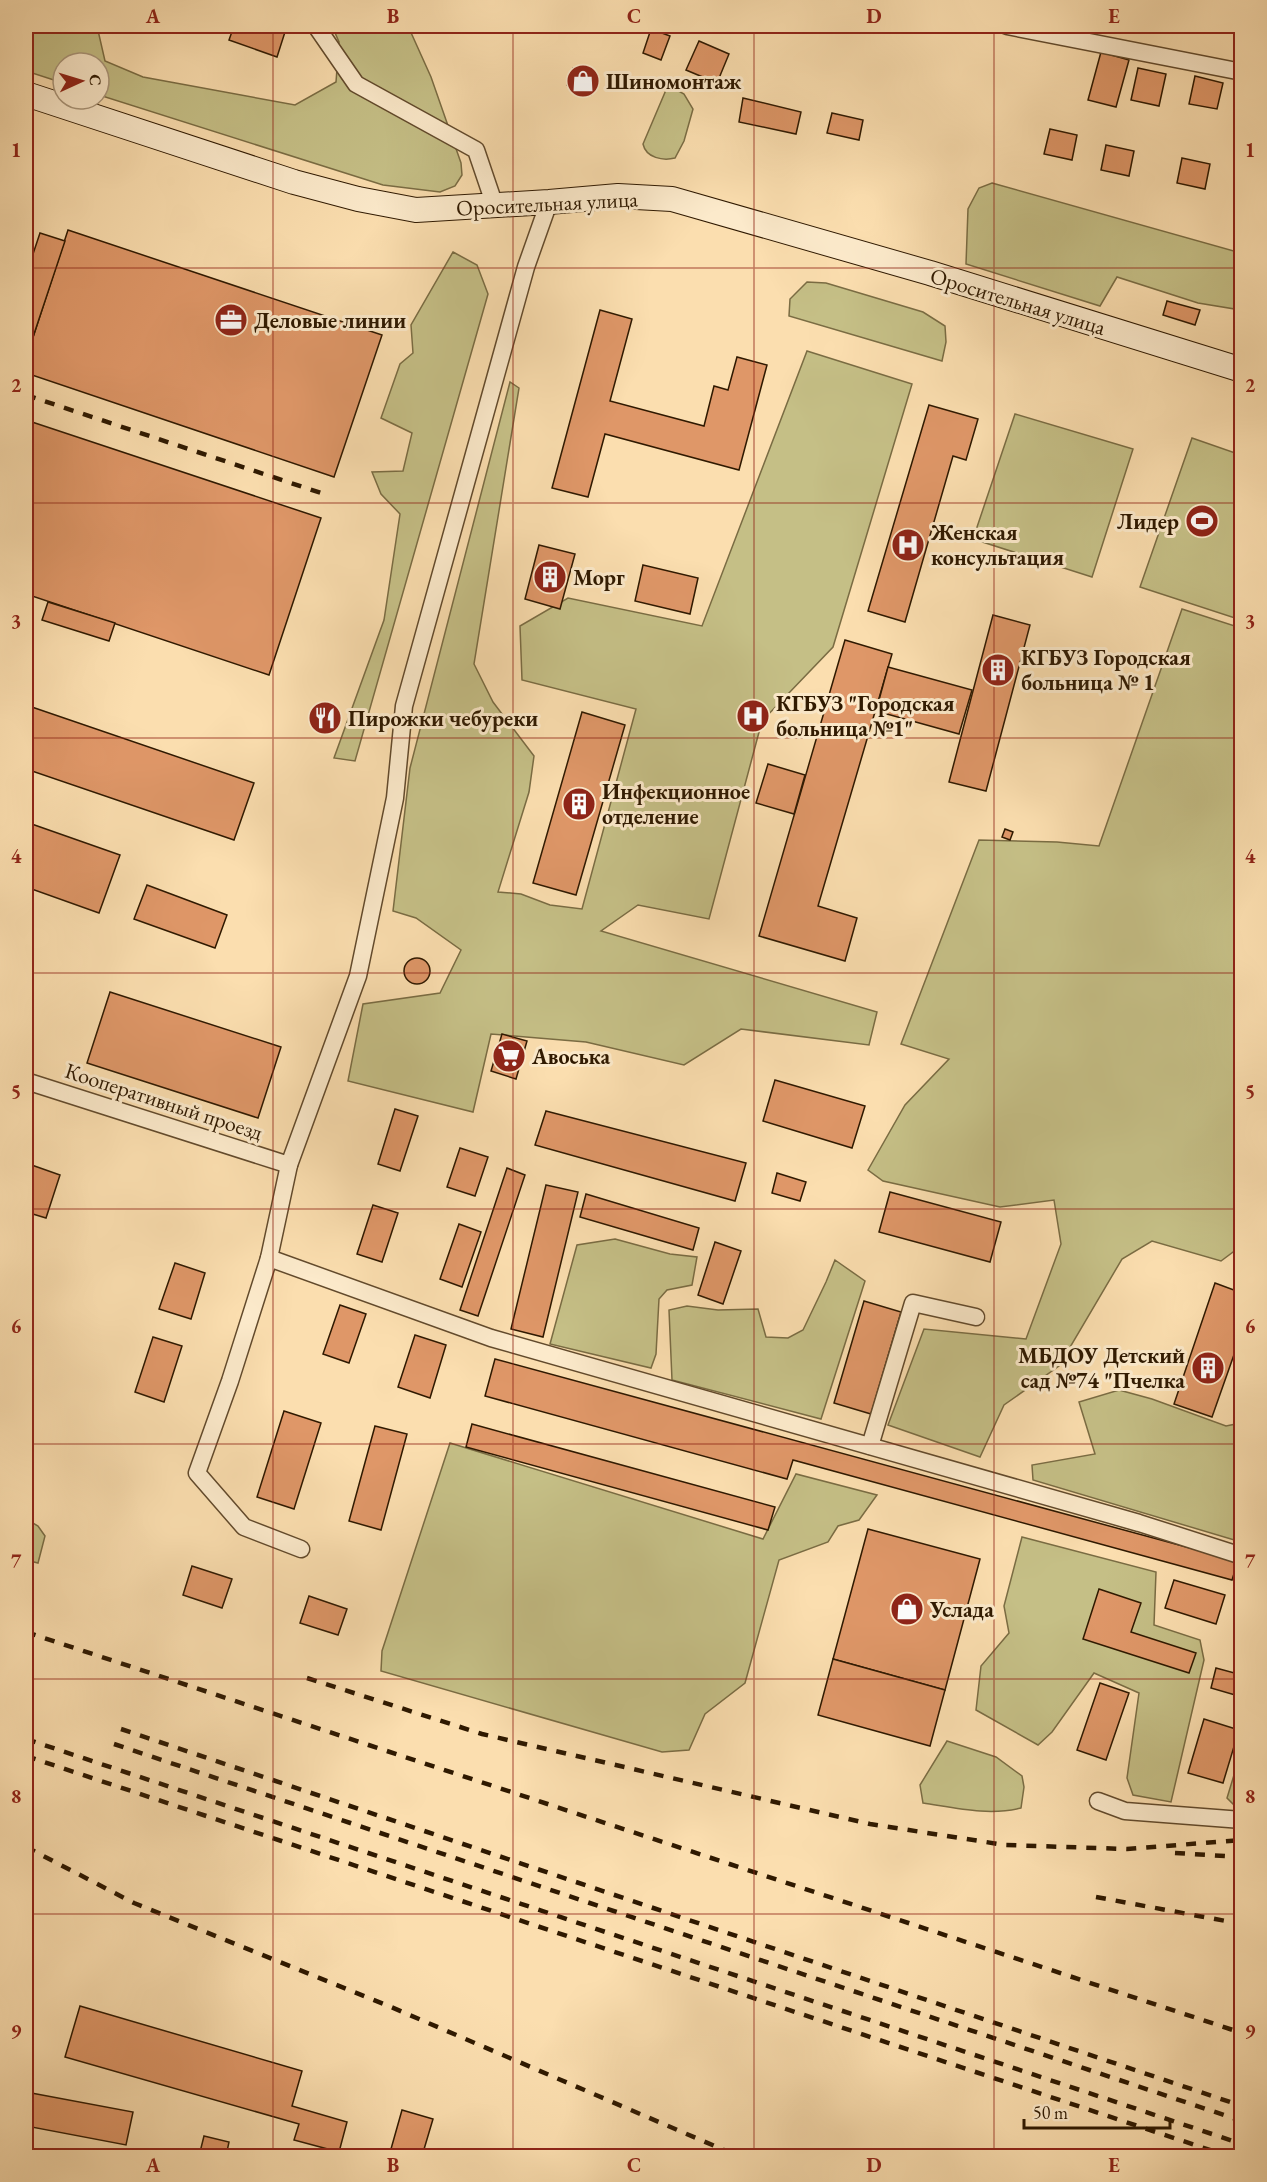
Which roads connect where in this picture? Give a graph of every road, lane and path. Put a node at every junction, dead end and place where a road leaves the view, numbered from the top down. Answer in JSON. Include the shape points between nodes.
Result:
{"nodes":[{"id":1,"x":316,"y":26,"type":"edge"},
{"id":2,"x":1007,"y":26,"type":"edge"},
{"id":3,"x":1242,"y":72,"type":"edge"},
{"id":4,"x":26,"y":94,"type":"edge"},
{"id":5,"x":549,"y":202,"type":"junction"},
{"id":6,"x":495,"y":206,"type":"junction"},
{"id":7,"x":1242,"y":370,"type":"edge"},
{"id":8,"x":26,"y":1081,"type":"edge"},
{"id":9,"x":289,"y":1165,"type":"junction"},
{"id":10,"x":269,"y":1257,"type":"junction"},
{"id":11,"x":976,"y":1317,"type":"dead end"},
{"id":12,"x":870,"y":1446,"type":"junction"},
{"id":13,"x":301,"y":1549,"type":"dead end"},
{"id":14,"x":1242,"y":1556,"type":"edge"},
{"id":15,"x":1098,"y":1801,"type":"dead end"},
{"id":16,"x":1242,"y":1820,"type":"edge"}],
"edges":[{"from":1,"to":6,"type":"street","via":[[356,84],[476,150]]},
{"from":2,"to":3,"type":"street"},
{"from":4,"to":6,"type":"main road","name":"Оросительная улица","via":[[294,182],[358,199],[416,210]]},
{"from":5,"to":6,"type":"main road","name":"Оросительная улица"},
{"from":5,"to":7,"type":"main road","name":"Оросительная улица","via":[[618,196],[672,199],[930,273]]},
{"from":5,"to":9,"type":"street","via":[[526,267],[404,706],[395,798],[358,976]]},
{"from":8,"to":9,"type":"street","name":"Кооперативный проезд"},
{"from":9,"to":10,"type":"street"},
{"from":10,"to":12,"type":"street","via":[[492,1338]]},
{"from":10,"to":13,"type":"street","via":[[197,1473],[244,1527]]},
{"from":11,"to":12,"type":"street","via":[[913,1304]]},
{"from":12,"to":14,"type":"street"},
{"from":15,"to":16,"type":"street","via":[[1125,1811]]}]}
